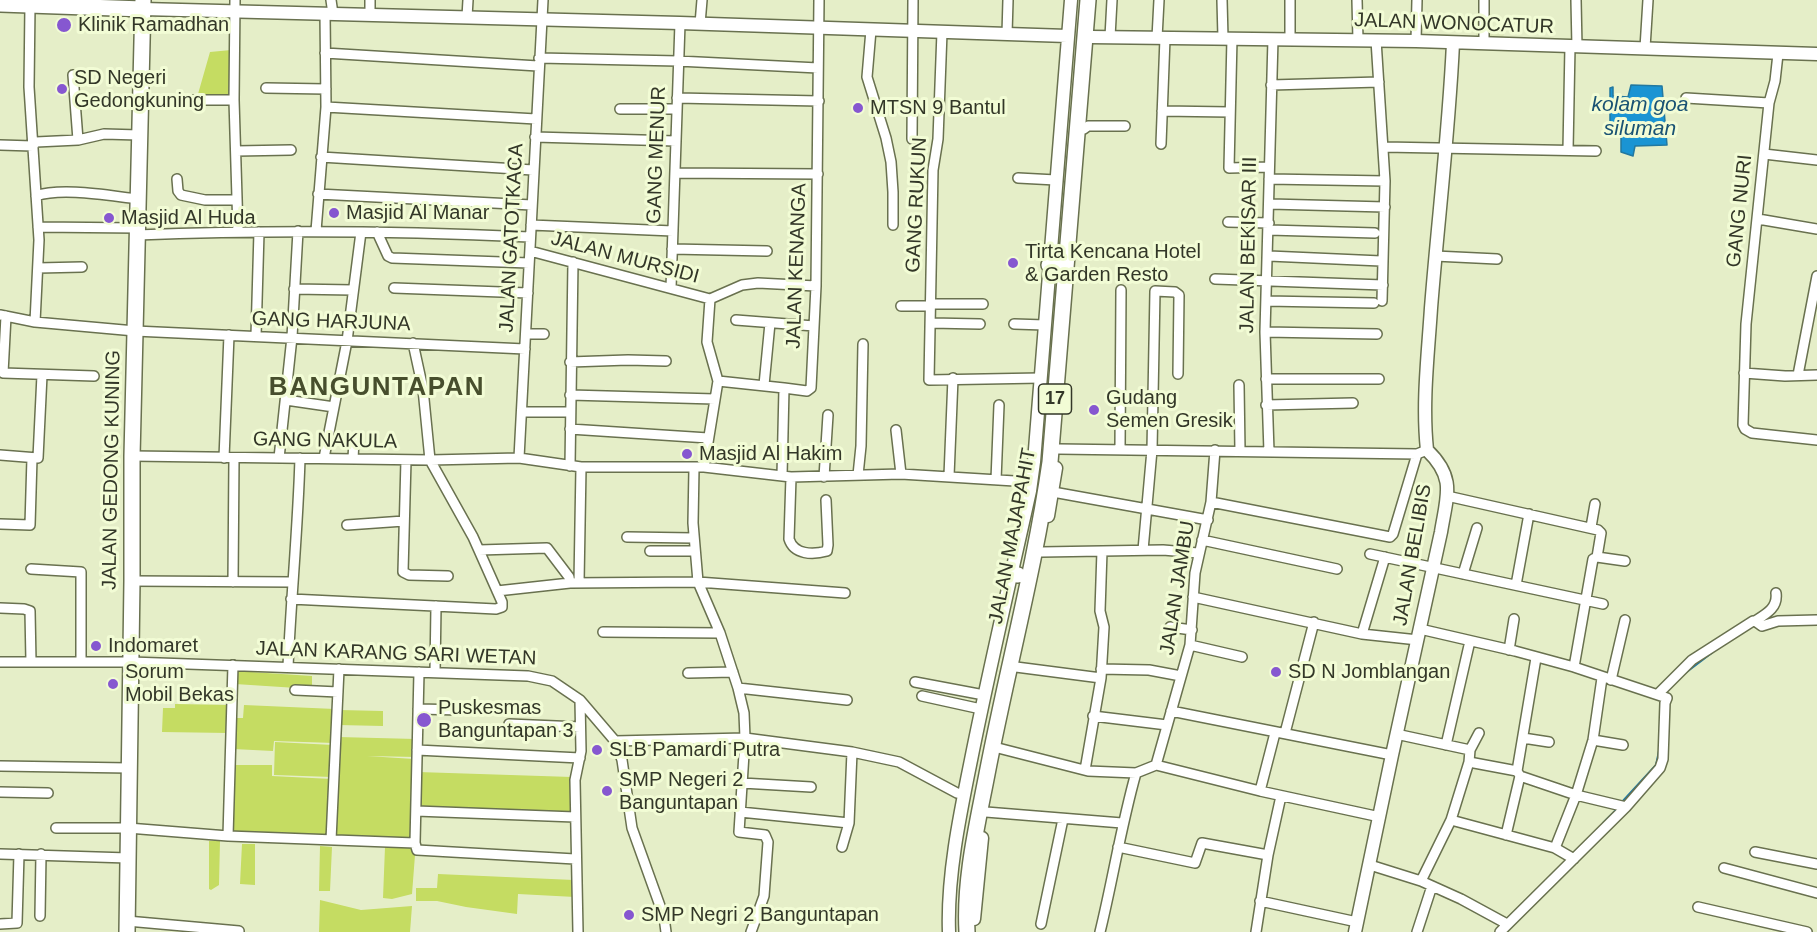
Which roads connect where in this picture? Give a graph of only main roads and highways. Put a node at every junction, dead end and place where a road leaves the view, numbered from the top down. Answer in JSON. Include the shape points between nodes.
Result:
{"nodes":[{"id":1,"x":1078,"y":0,"type":"edge"},
{"id":2,"x":1088,"y":0,"type":"edge"},
{"id":3,"x":54,"y":3,"type":"edge"},
{"id":4,"x":0,"y":4,"type":"edge"},
{"id":5,"x":143,"y":5,"type":"edge"},
{"id":6,"x":1069,"y":165,"type":"junction"},
{"id":7,"x":1063,"y":185,"type":"junction"},
{"id":8,"x":988,"y":705,"type":"junction"},
{"id":9,"x":127,"y":927,"type":"edge"},
{"id":10,"x":958,"y":932,"type":"edge"},
{"id":11,"x":967,"y":932,"type":"edge"}],
"edges":[{"from":1,"to":6,"type":"main road","name":"JALAN MAJAPAHIT","number":"17"},
{"from":2,"to":6,"type":"main road","name":"JALAN MAJAPAHIT","number":"17"},
{"from":3,"to":4,"type":"main road"},
{"from":3,"to":5,"type":"main road"},
{"from":5,"to":9,"type":"main road","name":"JALAN GEDONG KUNING","via":[[132,456]]},
{"from":6,"to":7,"type":"main road","name":"JALAN MAJAPAHIT","number":"17"},
{"from":7,"to":8,"type":"main road","name":"JALAN MAJAPAHIT","number":"17","via":[[1036,492]]},
{"from":7,"to":8,"type":"main road","name":"JALAN MAJAPAHIT","number":"17","via":[[1045,501]]},
{"from":8,"to":10,"type":"main road","name":"JALAN MAJAPAHIT","number":"17","via":[[960,869]]},
{"from":8,"to":11,"type":"main road","name":"JALAN MAJAPAHIT","number":"17"}]}
